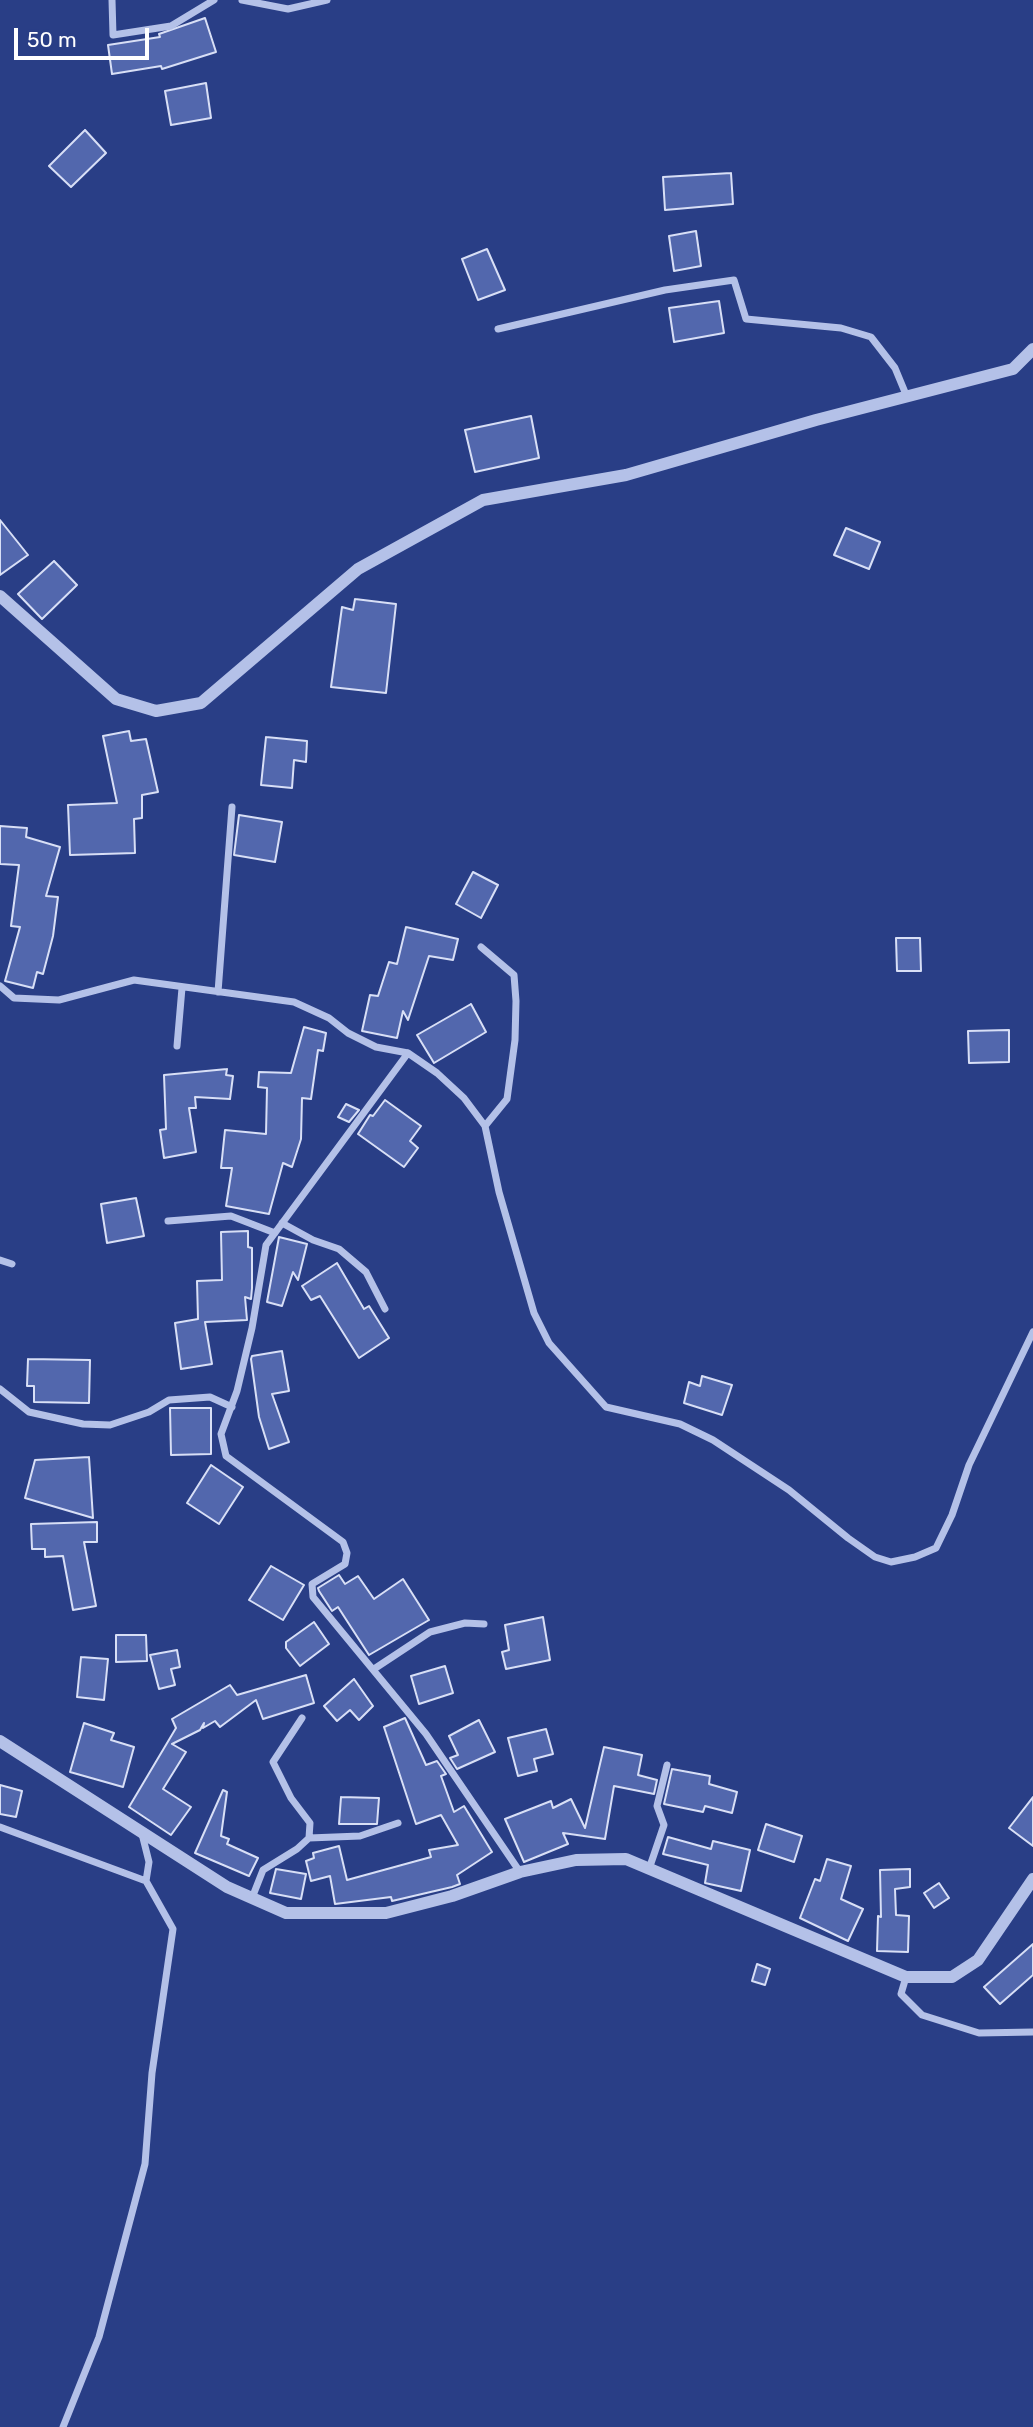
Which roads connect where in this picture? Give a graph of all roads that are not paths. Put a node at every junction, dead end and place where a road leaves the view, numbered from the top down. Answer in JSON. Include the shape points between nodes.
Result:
{"nodes":[{"id":1,"x":112,"y":0,"type":"edge"},
{"id":2,"x":214,"y":0,"type":"edge"},
{"id":3,"x":242,"y":0,"type":"edge"},
{"id":4,"x":327,"y":0,"type":"edge"},
{"id":5,"x":498,"y":329,"type":"dead end"},
{"id":6,"x":1033,"y":349,"type":"edge"},
{"id":7,"x":907,"y":397,"type":"junction"},
{"id":8,"x":0,"y":596,"type":"edge"},
{"id":9,"x":232,"y":807,"type":"dead end"},
{"id":10,"x":481,"y":947,"type":"dead end"},
{"id":11,"x":0,"y":986,"type":"edge"},
{"id":12,"x":182,"y":988,"type":"junction"},
{"id":13,"x":218,"y":992,"type":"junction"},
{"id":14,"x":177,"y":1046,"type":"dead end"},
{"id":15,"x":408,"y":1053,"type":"junction"},
{"id":16,"x":485,"y":1126,"type":"junction"},
{"id":17,"x":168,"y":1221,"type":"dead end"},
{"id":18,"x":282,"y":1223,"type":"junction"},
{"id":19,"x":275,"y":1233,"type":"junction"},
{"id":20,"x":0,"y":1260,"type":"edge"},
{"id":21,"x":12,"y":1264,"type":"dead end"},
{"id":22,"x":385,"y":1309,"type":"dead end"},
{"id":23,"x":1033,"y":1332,"type":"edge"},
{"id":24,"x":0,"y":1389,"type":"edge"},
{"id":25,"x":232,"y":1407,"type":"junction"},
{"id":26,"x":484,"y":1624,"type":"dead end"},
{"id":27,"x":374,"y":1669,"type":"junction"},
{"id":28,"x":302,"y":1718,"type":"dead end"},
{"id":29,"x":0,"y":1741,"type":"edge"},
{"id":30,"x":667,"y":1765,"type":"dead end"},
{"id":31,"x":398,"y":1823,"type":"dead end"},
{"id":32,"x":0,"y":1828,"type":"edge"},
{"id":33,"x":142,"y":1834,"type":"junction"},
{"id":34,"x":309,"y":1838,"type":"junction"},
{"id":35,"x":649,"y":1869,"type":"junction"},
{"id":36,"x":520,"y":1872,"type":"junction"},
{"id":37,"x":1033,"y":1879,"type":"edge"},
{"id":38,"x":146,"y":1881,"type":"junction"},
{"id":39,"x":252,"y":1898,"type":"junction"},
{"id":40,"x":906,"y":1977,"type":"junction"},
{"id":41,"x":1033,"y":2032,"type":"edge"},
{"id":42,"x":63,"y":2427,"type":"edge"}],
"edges":[{"from":1,"to":2,"type":"street","via":[[113,35],[171,26]]},
{"from":3,"to":4,"type":"street","via":[[288,9]]},
{"from":5,"to":7,"type":"street","via":[[665,290],[734,280],[746,319],[841,328],[871,337],[895,368]]},
{"from":6,"to":7,"type":"street","via":[[1013,369]]},
{"from":7,"to":8,"type":"street","via":[[626,475],[483,500],[358,569],[201,703],[156,711],[116,699]]},
{"from":9,"to":13,"type":"street"},
{"from":10,"to":16,"type":"street","via":[[514,975],[516,1001],[507,1099]]},
{"from":11,"to":12,"type":"street","via":[[14,998],[58,1000],[134,980]]},
{"from":12,"to":13,"type":"street"},
{"from":12,"to":14,"type":"street"},
{"from":13,"to":15,"type":"street","via":[[294,1002],[376,1046]]},
{"from":15,"to":16,"type":"street","via":[[464,1098]]},
{"from":15,"to":18,"type":"street"},
{"from":16,"to":23,"type":"street","via":[[534,1312],[550,1343],[606,1407],[680,1424],[713,1440],[789,1490],[876,1557],[891,1562],[936,1548],[969,1465]]},
{"from":17,"to":19,"type":"street","via":[[231,1216]]},
{"from":18,"to":19,"type":"street"},
{"from":18,"to":22,"type":"street","via":[[339,1249],[366,1272]]},
{"from":19,"to":25,"type":"street","via":[[266,1245]]},
{"from":20,"to":21,"type":"street"},
{"from":24,"to":25,"type":"street","via":[[29,1412],[83,1424],[110,1425],[169,1400],[209,1398]]},
{"from":25,"to":27,"type":"street","via":[[221,1434],[226,1456],[343,1542],[345,1564],[312,1584],[313,1597]]},
{"from":26,"to":27,"type":"street","via":[[465,1623],[430,1632]]},
{"from":27,"to":36,"type":"street","via":[[426,1734]]},
{"from":28,"to":34,"type":"street","via":[[273,1762],[290,1798],[310,1823]]},
{"from":29,"to":33,"type":"street"},
{"from":30,"to":35,"type":"street","via":[[657,1806],[664,1825]]},
{"from":31,"to":34,"type":"street","via":[[360,1836]]},
{"from":32,"to":38,"type":"street"},
{"from":33,"to":38,"type":"street","via":[[149,1862]]},
{"from":33,"to":39,"type":"street"},
{"from":34,"to":39,"type":"street","via":[[263,1870]]},
{"from":35,"to":36,"type":"street","via":[[626,1859],[576,1860]]},
{"from":35,"to":40,"type":"street"},
{"from":36,"to":39,"type":"street","via":[[386,1913],[286,1913]]},
{"from":37,"to":40,"type":"street","via":[[978,1960],[952,1977]]},
{"from":38,"to":42,"type":"street","via":[[173,1929],[152,2073],[145,2164],[99,2337]]},
{"from":40,"to":41,"type":"street","via":[[901,1994],[922,2015],[979,2033]]}]}
